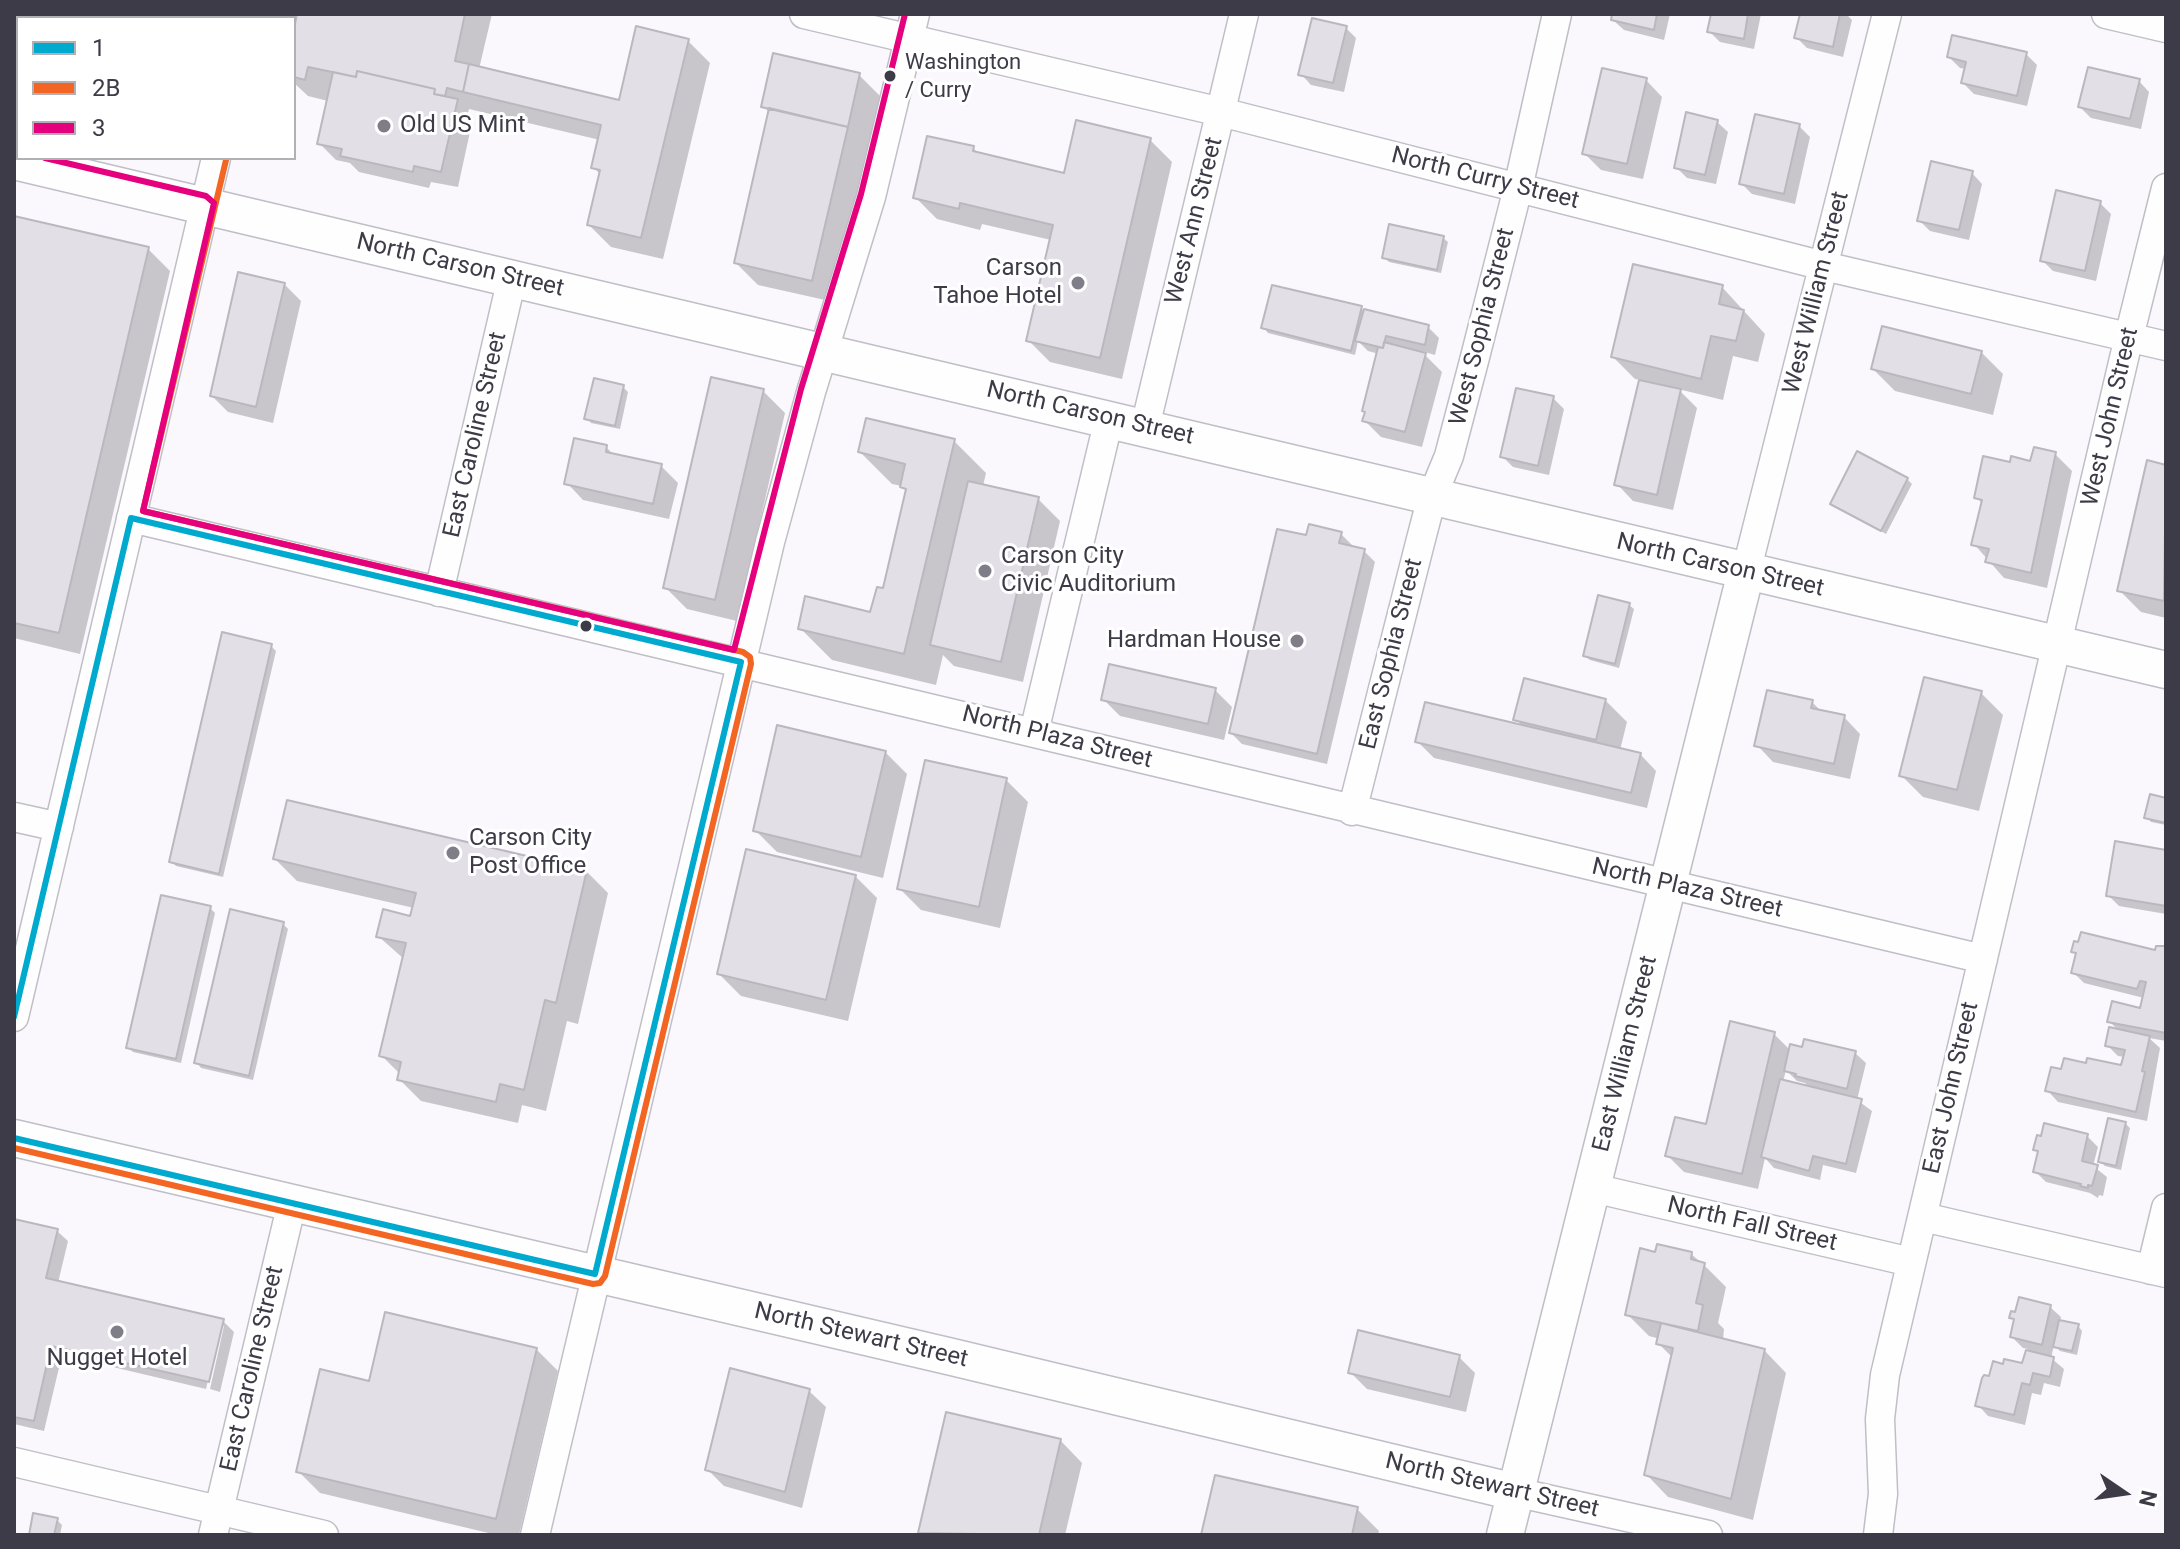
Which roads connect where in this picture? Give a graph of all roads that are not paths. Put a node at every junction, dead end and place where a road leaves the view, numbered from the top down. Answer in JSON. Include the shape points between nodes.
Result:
{"nodes":[{"id":1,"x":804,"y":14,"type":"edge"},
{"id":2,"x":1244,"y":14,"type":"edge"},
{"id":3,"x":1557,"y":14,"type":"edge"},
{"id":4,"x":1887,"y":14,"type":"edge"},
{"id":5,"x":2106,"y":14,"type":"edge"},
{"id":6,"x":912,"y":26,"type":"edge"},
{"id":7,"x":2166,"y":28,"type":"edge"},
{"id":8,"x":1221,"y":112,"type":"junction"},
{"id":9,"x":216,"y":160,"type":"edge"},
{"id":10,"x":14,"y":161,"type":"edge"},
{"id":11,"x":1518,"y":188,"type":"junction"},
{"id":12,"x":2166,"y":188,"type":"edge"},
{"id":13,"x":204,"y":206,"type":"junction"},
{"id":14,"x":1824,"y":266,"type":"junction"},
{"id":15,"x":512,"y":278,"type":"junction"},
{"id":16,"x":2129,"y":337,"type":"junction"},
{"id":17,"x":2166,"y":346,"type":"edge"},
{"id":18,"x":824,"y":352,"type":"junction"},
{"id":19,"x":1109,"y":419,"type":"junction"},
{"id":20,"x":1145,"y":427,"type":"junction"},
{"id":21,"x":1432,"y":497,"type":"junction"},
{"id":22,"x":131,"y":518,"type":"junction"},
{"id":23,"x":1746,"y":572,"type":"junction"},
{"id":24,"x":439,"y":592,"type":"junction"},
{"id":25,"x":2057,"y":645,"type":"junction"},
{"id":26,"x":741,"y":662,"type":"junction"},
{"id":27,"x":2166,"y":670,"type":"edge"},
{"id":28,"x":1034,"y":732,"type":"junction"},
{"id":29,"x":1352,"y":811,"type":"junction"},
{"id":30,"x":14,"y":817,"type":"edge"},
{"id":31,"x":59,"y":827,"type":"junction"},
{"id":32,"x":1668,"y":884,"type":"junction"},
{"id":33,"x":1983,"y":959,"type":"junction"},
{"id":34,"x":14,"y":1017,"type":"edge"},
{"id":35,"x":14,"y":1138,"type":"edge"},
{"id":36,"x":1593,"y":1188,"type":"junction"},
{"id":37,"x":292,"y":1203,"type":"junction"},
{"id":38,"x":2166,"y":1208,"type":"edge"},
{"id":39,"x":1923,"y":1217,"type":"junction"},
{"id":40,"x":1911,"y":1262,"type":"junction"},
{"id":41,"x":2158,"y":1272,"type":"edge"},
{"id":42,"x":595,"y":1274,"type":"junction"},
{"id":43,"x":14,"y":1462,"type":"edge"},
{"id":44,"x":1515,"y":1492,"type":"junction"},
{"id":45,"x":216,"y":1523,"type":"edge"},
{"id":46,"x":324,"y":1535,"type":"edge"},
{"id":47,"x":535,"y":1535,"type":"edge"},
{"id":48,"x":1505,"y":1535,"type":"edge"},
{"id":49,"x":1708,"y":1535,"type":"edge"},
{"id":50,"x":1878,"y":1535,"type":"edge"}],
"edges":[{"from":1,"to":6,"type":"street","name":"North Curry Street"},
{"from":2,"to":8,"type":"street","name":"West Ann Street"},
{"from":3,"to":11,"type":"street","name":"West Sophia Street"},
{"from":4,"to":14,"type":"street","name":"West William Street"},
{"from":5,"to":7,"type":"street"},
{"from":6,"to":8,"type":"street","name":"North Curry Street"},
{"from":6,"to":18,"type":"street","via":[[871,197]]},
{"from":8,"to":11,"type":"street","name":"North Curry Street"},
{"from":8,"to":20,"type":"street","name":"West Ann Street"},
{"from":9,"to":13,"type":"street"},
{"from":10,"to":13,"type":"main road","name":"North Carson Street"},
{"from":11,"to":14,"type":"street","name":"North Curry Street"},
{"from":11,"to":21,"type":"street","name":"West Sophia Street","via":[[1449,456]]},
{"from":12,"to":16,"type":"street","name":"West John Street"},
{"from":13,"to":15,"type":"main road","name":"North Carson Street"},
{"from":13,"to":22,"type":"street"},
{"from":14,"to":16,"type":"street","name":"North Curry Street"},
{"from":14,"to":23,"type":"street","name":"West William Street"},
{"from":15,"to":18,"type":"main road","name":"North Carson Street"},
{"from":15,"to":24,"type":"street","name":"East Caroline Street"},
{"from":16,"to":17,"type":"street","name":"North Curry Street"},
{"from":16,"to":25,"type":"street","name":"West John Street"},
{"from":18,"to":19,"type":"main road","name":"North Carson Street"},
{"from":18,"to":26,"type":"street"},
{"from":19,"to":20,"type":"main road","name":"North Carson Street"},
{"from":19,"to":28,"type":"street"},
{"from":20,"to":21,"type":"main road","name":"North Carson Street"},
{"from":21,"to":23,"type":"main road","name":"North Carson Street"},
{"from":21,"to":29,"type":"street","name":"East Sophia Street"},
{"from":22,"to":24,"type":"street","name":"North Plaza Street"},
{"from":22,"to":31,"type":"street"},
{"from":23,"to":25,"type":"main road","name":"North Carson Street"},
{"from":23,"to":32,"type":"main road","name":"East William Street"},
{"from":24,"to":26,"type":"street","name":"North Plaza Street"},
{"from":25,"to":27,"type":"main road","name":"North Carson Street"},
{"from":25,"to":33,"type":"street","name":"East John Street"},
{"from":26,"to":28,"type":"street","name":"North Plaza Street"},
{"from":26,"to":42,"type":"street"},
{"from":28,"to":29,"type":"street","name":"North Plaza Street"},
{"from":29,"to":32,"type":"street","name":"North Plaza Street"},
{"from":30,"to":31,"type":"street"},
{"from":31,"to":34,"type":"street"},
{"from":32,"to":33,"type":"street","name":"North Plaza Street"},
{"from":32,"to":36,"type":"main road","name":"East William Street"},
{"from":33,"to":39,"type":"street","name":"East John Street"},
{"from":35,"to":37,"type":"main road","name":"North Stewart Street"},
{"from":36,"to":40,"type":"street","name":"North Fall Street"},
{"from":36,"to":44,"type":"main road","name":"East William Street"},
{"from":37,"to":42,"type":"main road","name":"North Stewart Street"},
{"from":37,"to":45,"type":"street","name":"East Caroline Street"},
{"from":38,"to":41,"type":"street"},
{"from":39,"to":40,"type":"street","name":"East John Street"},
{"from":39,"to":41,"type":"street"},
{"from":40,"to":50,"type":"street","name":"East John Street","via":[[1885,1375]]},
{"from":42,"to":44,"type":"main road","name":"North Stewart Street"},
{"from":42,"to":47,"type":"street"},
{"from":43,"to":45,"type":"street"},
{"from":44,"to":48,"type":"main road","name":"East William Street"},
{"from":44,"to":49,"type":"street","name":"North Stewart Street"},
{"from":45,"to":46,"type":"street"}]}
